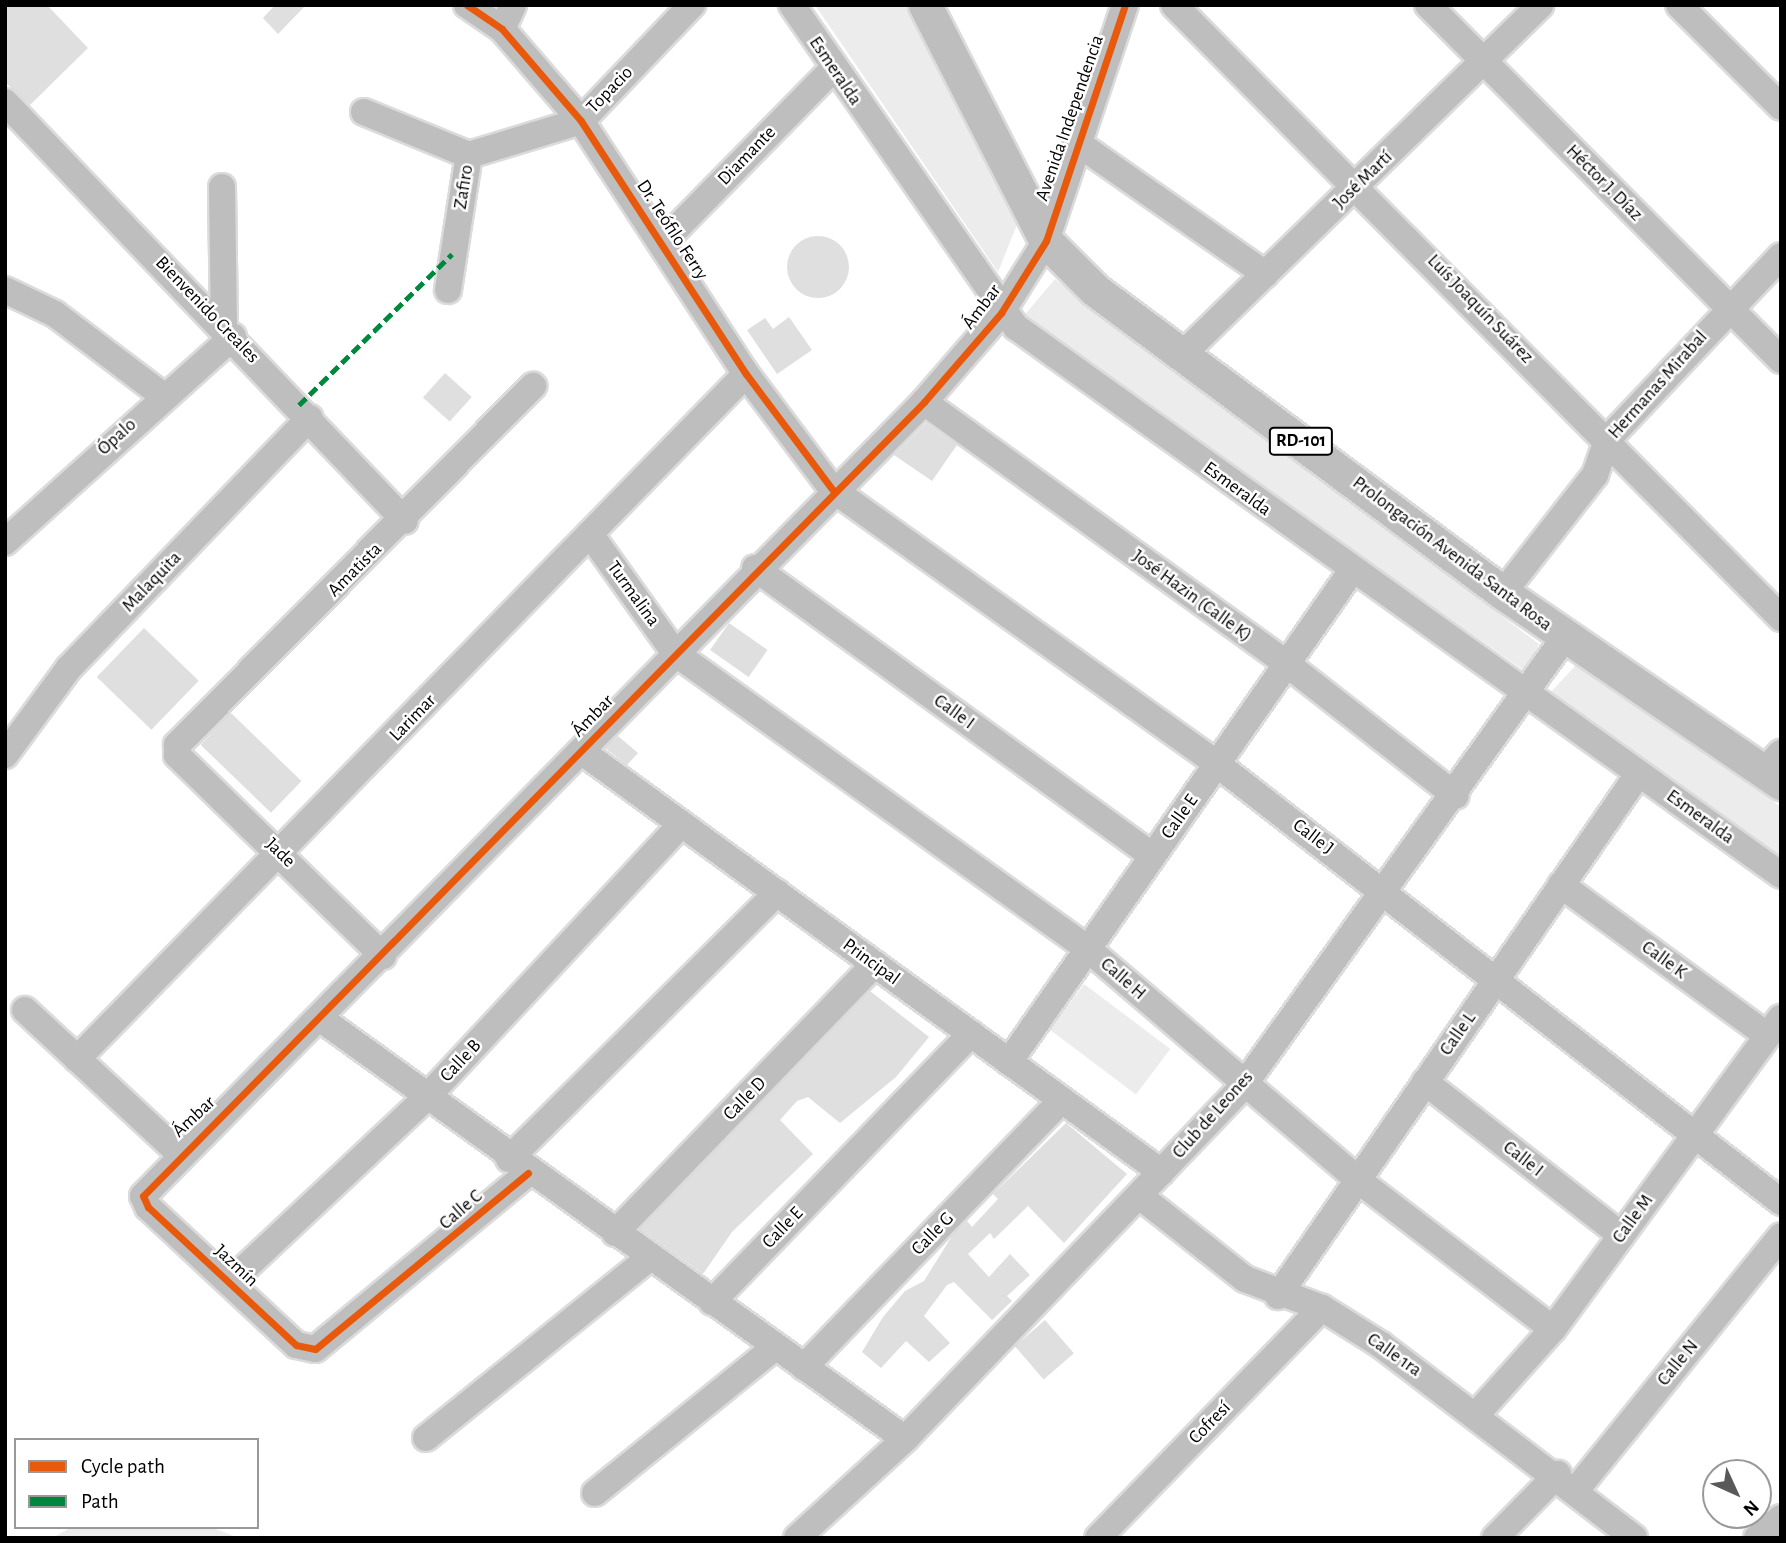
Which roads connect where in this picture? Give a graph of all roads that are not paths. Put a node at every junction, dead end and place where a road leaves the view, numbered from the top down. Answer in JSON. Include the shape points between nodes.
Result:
{"nodes":[{"id":1,"x":467,"y":5,"type":"edge"},
{"id":2,"x":692,"y":5,"type":"edge"},
{"id":3,"x":792,"y":5,"type":"edge"},
{"id":4,"x":925,"y":5,"type":"edge"},
{"id":5,"x":1125,"y":5,"type":"edge"},
{"id":6,"x":1174,"y":5,"type":"edge"},
{"id":7,"x":1428,"y":5,"type":"edge"},
{"id":8,"x":1540,"y":5,"type":"edge"},
{"id":9,"x":1679,"y":5,"type":"edge"},
{"id":10,"x":508,"y":17,"type":"edge"},
{"id":11,"x":1485,"y":62,"type":"junction"},
{"id":12,"x":832,"y":69,"type":"junction"},
{"id":13,"x":5,"y":102,"type":"edge"},
{"id":14,"x":1781,"y":107,"type":"edge"},
{"id":15,"x":364,"y":112,"type":"dead end"},
{"id":16,"x":581,"y":121,"type":"junction"},
{"id":17,"x":1076,"y":142,"type":"junction"},
{"id":18,"x":469,"y":155,"type":"junction"},
{"id":19,"x":1359,"y":185,"type":"junction"},
{"id":20,"x":222,"y":187,"type":"dead end"},
{"id":21,"x":1046,"y":240,"type":"junction"},
{"id":22,"x":662,"y":243,"type":"junction"},
{"id":23,"x":1781,"y":256,"type":"edge"},
{"id":24,"x":1265,"y":275,"type":"junction"},
{"id":25,"x":448,"y":290,"type":"dead end"},
{"id":26,"x":9,"y":295,"type":"edge"},
{"id":27,"x":1728,"y":307,"type":"junction"},
{"id":28,"x":1001,"y":313,"type":"junction"},
{"id":29,"x":228,"y":332,"type":"junction"},
{"id":30,"x":1184,"y":353,"type":"junction"},
{"id":31,"x":1781,"y":360,"type":"edge"},
{"id":32,"x":746,"y":374,"type":"junction"},
{"id":33,"x":533,"y":386,"type":"dead end"},
{"id":34,"x":162,"y":396,"type":"junction"},
{"id":35,"x":924,"y":402,"type":"junction"},
{"id":36,"x":310,"y":418,"type":"junction"},
{"id":37,"x":1607,"y":440,"type":"junction"},
{"id":38,"x":832,"y":489,"type":"junction"},
{"id":39,"x":405,"y":521,"type":"junction"},
{"id":40,"x":590,"y":534,"type":"junction"},
{"id":41,"x":5,"y":542,"type":"edge"},
{"id":42,"x":755,"y":568,"type":"junction"},
{"id":43,"x":1351,"y":572,"type":"junction"},
{"id":44,"x":1503,"y":593,"type":"junction"},
{"id":45,"x":1781,"y":618,"type":"edge"},
{"id":46,"x":1564,"y":637,"type":"junction"},
{"id":47,"x":676,"y":653,"type":"junction"},
{"id":48,"x":1287,"y":664,"type":"junction"},
{"id":49,"x":1526,"y":694,"type":"junction"},
{"id":50,"x":176,"y":750,"type":"joint"},
{"id":51,"x":581,"y":751,"type":"junction"},
{"id":52,"x":5,"y":755,"type":"edge"},
{"id":53,"x":1217,"y":764,"type":"junction"},
{"id":54,"x":1775,"y":769,"type":"edge"},
{"id":55,"x":1639,"y":773,"type":"junction"},
{"id":56,"x":1456,"y":796,"type":"junction"},
{"id":57,"x":679,"y":827,"type":"junction"},
{"id":58,"x":281,"y":854,"type":"junction"},
{"id":59,"x":1153,"y":856,"type":"junction"},
{"id":60,"x":1781,"y":874,"type":"edge"},
{"id":61,"x":1561,"y":886,"type":"junction"},
{"id":62,"x":1384,"y":891,"type":"junction"},
{"id":63,"x":777,"y":893,"type":"junction"},
{"id":64,"x":1088,"y":949,"type":"junction"},
{"id":65,"x":383,"y":956,"type":"junction"},
{"id":66,"x":875,"y":964,"type":"junction"},
{"id":67,"x":1495,"y":981,"type":"junction"},
{"id":68,"x":25,"y":1010,"type":"dead end"},
{"id":69,"x":321,"y":1019,"type":"junction"},
{"id":70,"x":1774,"y":1026,"type":"edge"},
{"id":71,"x":971,"y":1034,"type":"junction"},
{"id":72,"x":77,"y":1059,"type":"junction"},
{"id":73,"x":1009,"y":1062,"type":"junction"},
{"id":74,"x":1425,"y":1082,"type":"junction"},
{"id":75,"x":1244,"y":1085,"type":"junction"},
{"id":76,"x":426,"y":1098,"type":"junction"},
{"id":77,"x":1062,"y":1100,"type":"junction"},
{"id":78,"x":1691,"y":1139,"type":"junction"},
{"id":79,"x":179,"y":1153,"type":"junction"},
{"id":80,"x":519,"y":1166,"type":"junction"},
{"id":81,"x":1161,"y":1172,"type":"junction"},
{"id":82,"x":1358,"y":1180,"type":"junction"},
{"id":83,"x":144,"y":1196,"type":"joint"},
{"id":84,"x":1141,"y":1197,"type":"junction"},
{"id":85,"x":1781,"y":1202,"type":"edge"},
{"id":86,"x":615,"y":1233,"type":"junction"},
{"id":87,"x":1621,"y":1235,"type":"junction"},
{"id":88,"x":1781,"y":1236,"type":"edge"},
{"id":89,"x":648,"y":1259,"type":"junction"},
{"id":90,"x":230,"y":1282,"type":"junction"},
{"id":91,"x":1278,"y":1296,"type":"junction"},
{"id":92,"x":712,"y":1302,"type":"junction"},
{"id":93,"x":1322,"y":1308,"type":"junction"},
{"id":94,"x":1552,"y":1329,"type":"junction"},
{"id":95,"x":775,"y":1346,"type":"junction"},
{"id":96,"x":315,"y":1349,"type":"joint"},
{"id":97,"x":804,"y":1367,"type":"junction"},
{"id":98,"x":1476,"y":1415,"type":"junction"},
{"id":99,"x":426,"y":1438,"type":"dead end"},
{"id":100,"x":905,"y":1439,"type":"junction"},
{"id":101,"x":1567,"y":1482,"type":"junction"},
{"id":102,"x":595,"y":1493,"type":"dead end"},
{"id":103,"x":1781,"y":1518,"type":"edge"},
{"id":104,"x":797,"y":1538,"type":"edge"},
{"id":105,"x":1098,"y":1538,"type":"edge"},
{"id":106,"x":1495,"y":1538,"type":"edge"},
{"id":107,"x":1634,"y":1538,"type":"edge"},
{"id":108,"x":1757,"y":1538,"type":"edge"}],
"edges":[{"from":1,"to":10,"type":"street","name":"Dr. Teófilo Ferry"},
{"from":2,"to":16,"type":"street","name":"Topacio"},
{"from":3,"to":12,"type":"street","name":"Esmeralda"},
{"from":4,"to":21,"type":"main road","name":"Prolongación Avenida Santa Rosa","number":"RD-101"},
{"from":5,"to":17,"type":"street","name":"Avenida Independencia"},
{"from":6,"to":19,"type":"street","name":"Luís Joaquín Suárez"},
{"from":7,"to":11,"type":"street","name":"Héctor J. Díaz"},
{"from":8,"to":11,"type":"street","name":"José Martí"},
{"from":9,"to":14,"type":"street"},
{"from":10,"to":16,"type":"street","name":"Dr. Teófilo Ferry"},
{"from":11,"to":19,"type":"street","name":"José Martí"},
{"from":11,"to":27,"type":"street","name":"Héctor J. Díaz"},
{"from":12,"to":22,"type":"street","name":"Diamante"},
{"from":12,"to":28,"type":"street","name":"Esmeralda"},
{"from":13,"to":29,"type":"street","name":"Bienvenido Creales"},
{"from":15,"to":18,"type":"street","name":"Zafiro"},
{"from":16,"to":18,"type":"street","name":"Topacio"},
{"from":16,"to":22,"type":"street","name":"Dr. Teófilo Ferry"},
{"from":17,"to":21,"type":"street","name":"Avenida Independencia"},
{"from":17,"to":24,"type":"street"},
{"from":18,"to":25,"type":"street","name":"Zafiro"},
{"from":19,"to":24,"type":"street","name":"José Martí"},
{"from":19,"to":37,"type":"street","name":"Luís Joaquín Suárez"},
{"from":20,"to":29,"type":"street"},
{"from":21,"to":28,"type":"street","name":"Ámbar"},
{"from":21,"to":30,"type":"main road","name":"Prolongación Avenida Santa Rosa","number":"RD-101","via":[[1095,290]]},
{"from":22,"to":32,"type":"street","name":"Dr. Teófilo Ferry"},
{"from":23,"to":27,"type":"street","name":"Hermanas Mirabal"},
{"from":24,"to":30,"type":"street","name":"José Martí"},
{"from":26,"to":34,"type":"street"},
{"from":27,"to":31,"type":"street","name":"Héctor J. Díaz"},
{"from":27,"to":37,"type":"street","name":"Hermanas Mirabal"},
{"from":28,"to":35,"type":"street","name":"Ámbar"},
{"from":28,"to":43,"type":"street","name":"Esmeralda"},
{"from":29,"to":34,"type":"street","name":"Ópalo"},
{"from":29,"to":36,"type":"street","name":"Bienvenido Creales"},
{"from":30,"to":44,"type":"main road","name":"Prolongación Avenida Santa Rosa","number":"RD-101"},
{"from":32,"to":38,"type":"street","name":"Dr. Teófilo Ferry"},
{"from":32,"to":40,"type":"street","name":"Larimar"},
{"from":33,"to":39,"type":"street","name":"Amatista"},
{"from":34,"to":41,"type":"street","name":"Ópalo"},
{"from":35,"to":38,"type":"street","name":"Ámbar"},
{"from":35,"to":48,"type":"street","name":"José Hazin (Calle K)"},
{"from":36,"to":39,"type":"street","name":"Bienvenido Creales"},
{"from":36,"to":52,"type":"street","name":"Malaquita","via":[[69,668]]},
{"from":37,"to":44,"type":"street","name":"Hermanas Mirabal","via":[[1595,475]]},
{"from":37,"to":45,"type":"street","name":"Luís Joaquín Suárez"},
{"from":38,"to":42,"type":"street","name":"Ámbar"},
{"from":38,"to":53,"type":"street","name":"Calle J"},
{"from":39,"to":50,"type":"street","name":"Amatista"},
{"from":40,"to":47,"type":"street","name":"Turmalina"},
{"from":40,"to":58,"type":"street","name":"Larimar"},
{"from":42,"to":47,"type":"street","name":"Ámbar"},
{"from":42,"to":59,"type":"street","name":"Calle I"},
{"from":43,"to":48,"type":"street","name":"Calle E"},
{"from":43,"to":49,"type":"street","name":"Esmeralda"},
{"from":44,"to":46,"type":"main road","name":"Prolongación Avenida Santa Rosa","number":"RD-101"},
{"from":46,"to":49,"type":"street","name":"Club de Leones"},
{"from":46,"to":54,"type":"main road","name":"Prolongación Avenida Santa Rosa","number":"RD-101"},
{"from":47,"to":51,"type":"street","name":"Ámbar"},
{"from":47,"to":64,"type":"street","name":"Calle H"},
{"from":48,"to":53,"type":"street","name":"Calle E"},
{"from":48,"to":56,"type":"street","name":"José Hazin (Calle K)"},
{"from":49,"to":55,"type":"street","name":"Esmeralda"},
{"from":49,"to":56,"type":"street","name":"Club de Leones"},
{"from":50,"to":58,"type":"street","name":"Jade"},
{"from":51,"to":57,"type":"street","name":"Principal"},
{"from":51,"to":65,"type":"street","name":"Ámbar"},
{"from":53,"to":59,"type":"street","name":"Calle E"},
{"from":53,"to":62,"type":"street","name":"Calle J"},
{"from":55,"to":60,"type":"street","name":"Esmeralda"},
{"from":55,"to":61,"type":"street","name":"Calle L"},
{"from":56,"to":62,"type":"street","name":"Club de Leones"},
{"from":57,"to":63,"type":"street","name":"Principal"},
{"from":57,"to":76,"type":"street","name":"Calle B"},
{"from":58,"to":65,"type":"street","name":"Jade"},
{"from":58,"to":72,"type":"street","name":"Larimar"},
{"from":59,"to":64,"type":"street","name":"Calle E"},
{"from":61,"to":67,"type":"street","name":"Calle L"},
{"from":61,"to":70,"type":"street","name":"Calle K"},
{"from":62,"to":67,"type":"street","name":"Calle J"},
{"from":62,"to":75,"type":"street","name":"Club de Leones"},
{"from":63,"to":66,"type":"street","name":"Principal"},
{"from":63,"to":80,"type":"street","name":"Calle C"},
{"from":64,"to":73,"type":"street","name":"Calle E"},
{"from":64,"to":75,"type":"street","name":"Calle H"},
{"from":65,"to":69,"type":"street","name":"Ámbar"},
{"from":66,"to":71,"type":"street","name":"Principal"},
{"from":66,"to":86,"type":"street","name":"Calle D"},
{"from":67,"to":74,"type":"street","name":"Calle L"},
{"from":67,"to":78,"type":"street","name":"Calle J"},
{"from":68,"to":72,"type":"street"},
{"from":69,"to":76,"type":"street"},
{"from":69,"to":79,"type":"street","name":"Ámbar"},
{"from":70,"to":78,"type":"street","name":"Calle M"},
{"from":71,"to":73,"type":"street","name":"Principal"},
{"from":71,"to":92,"type":"street","name":"Calle E"},
{"from":72,"to":79,"type":"street"},
{"from":73,"to":77,"type":"street","name":"Principal"},
{"from":74,"to":82,"type":"street","name":"Calle L"},
{"from":74,"to":87,"type":"street","name":"Calle I"},
{"from":75,"to":81,"type":"street","name":"Club de Leones"},
{"from":75,"to":82,"type":"street","name":"Calle H"},
{"from":76,"to":80,"type":"street"},
{"from":76,"to":90,"type":"street","name":"Calle B"},
{"from":77,"to":81,"type":"street","name":"Principal"},
{"from":77,"to":97,"type":"street","name":"Calle G"},
{"from":78,"to":85,"type":"street","name":"Calle J"},
{"from":78,"to":87,"type":"street","name":"Calle M"},
{"from":79,"to":83,"type":"street","name":"Ámbar"},
{"from":80,"to":86,"type":"street"},
{"from":80,"to":96,"type":"street","name":"Calle C"},
{"from":81,"to":84,"type":"street","name":"Club de Leones"},
{"from":82,"to":91,"type":"street","name":"Calle L"},
{"from":82,"to":94,"type":"street","name":"Calle H"},
{"from":83,"to":90,"type":"street","name":"Jazmín","via":[[148,1207]]},
{"from":84,"to":91,"type":"street","name":"Calle 1ra","via":[[1245,1279]]},
{"from":84,"to":100,"type":"street","name":"Club de Leones"},
{"from":86,"to":89,"type":"street"},
{"from":87,"to":94,"type":"street","name":"Calle M"},
{"from":88,"to":101,"type":"street","name":"Calle N"},
{"from":89,"to":92,"type":"street"},
{"from":89,"to":99,"type":"street"},
{"from":90,"to":96,"type":"street","name":"Jazmín","via":[[296,1345]]},
{"from":91,"to":93,"type":"street","name":"Calle 1ra"},
{"from":92,"to":95,"type":"street"},
{"from":93,"to":98,"type":"street","name":"Calle 1ra"},
{"from":93,"to":105,"type":"street","name":"Cofresí"},
{"from":94,"to":98,"type":"street","name":"Calle M"},
{"from":95,"to":97,"type":"street"},
{"from":95,"to":102,"type":"street"},
{"from":97,"to":100,"type":"street"},
{"from":98,"to":101,"type":"street","name":"Calle 1ra"},
{"from":100,"to":104,"type":"street","name":"Club de Leones"},
{"from":101,"to":106,"type":"street","name":"Calle N"},
{"from":101,"to":107,"type":"street","name":"Calle 1ra"},
{"from":103,"to":108,"type":"street"}]}
